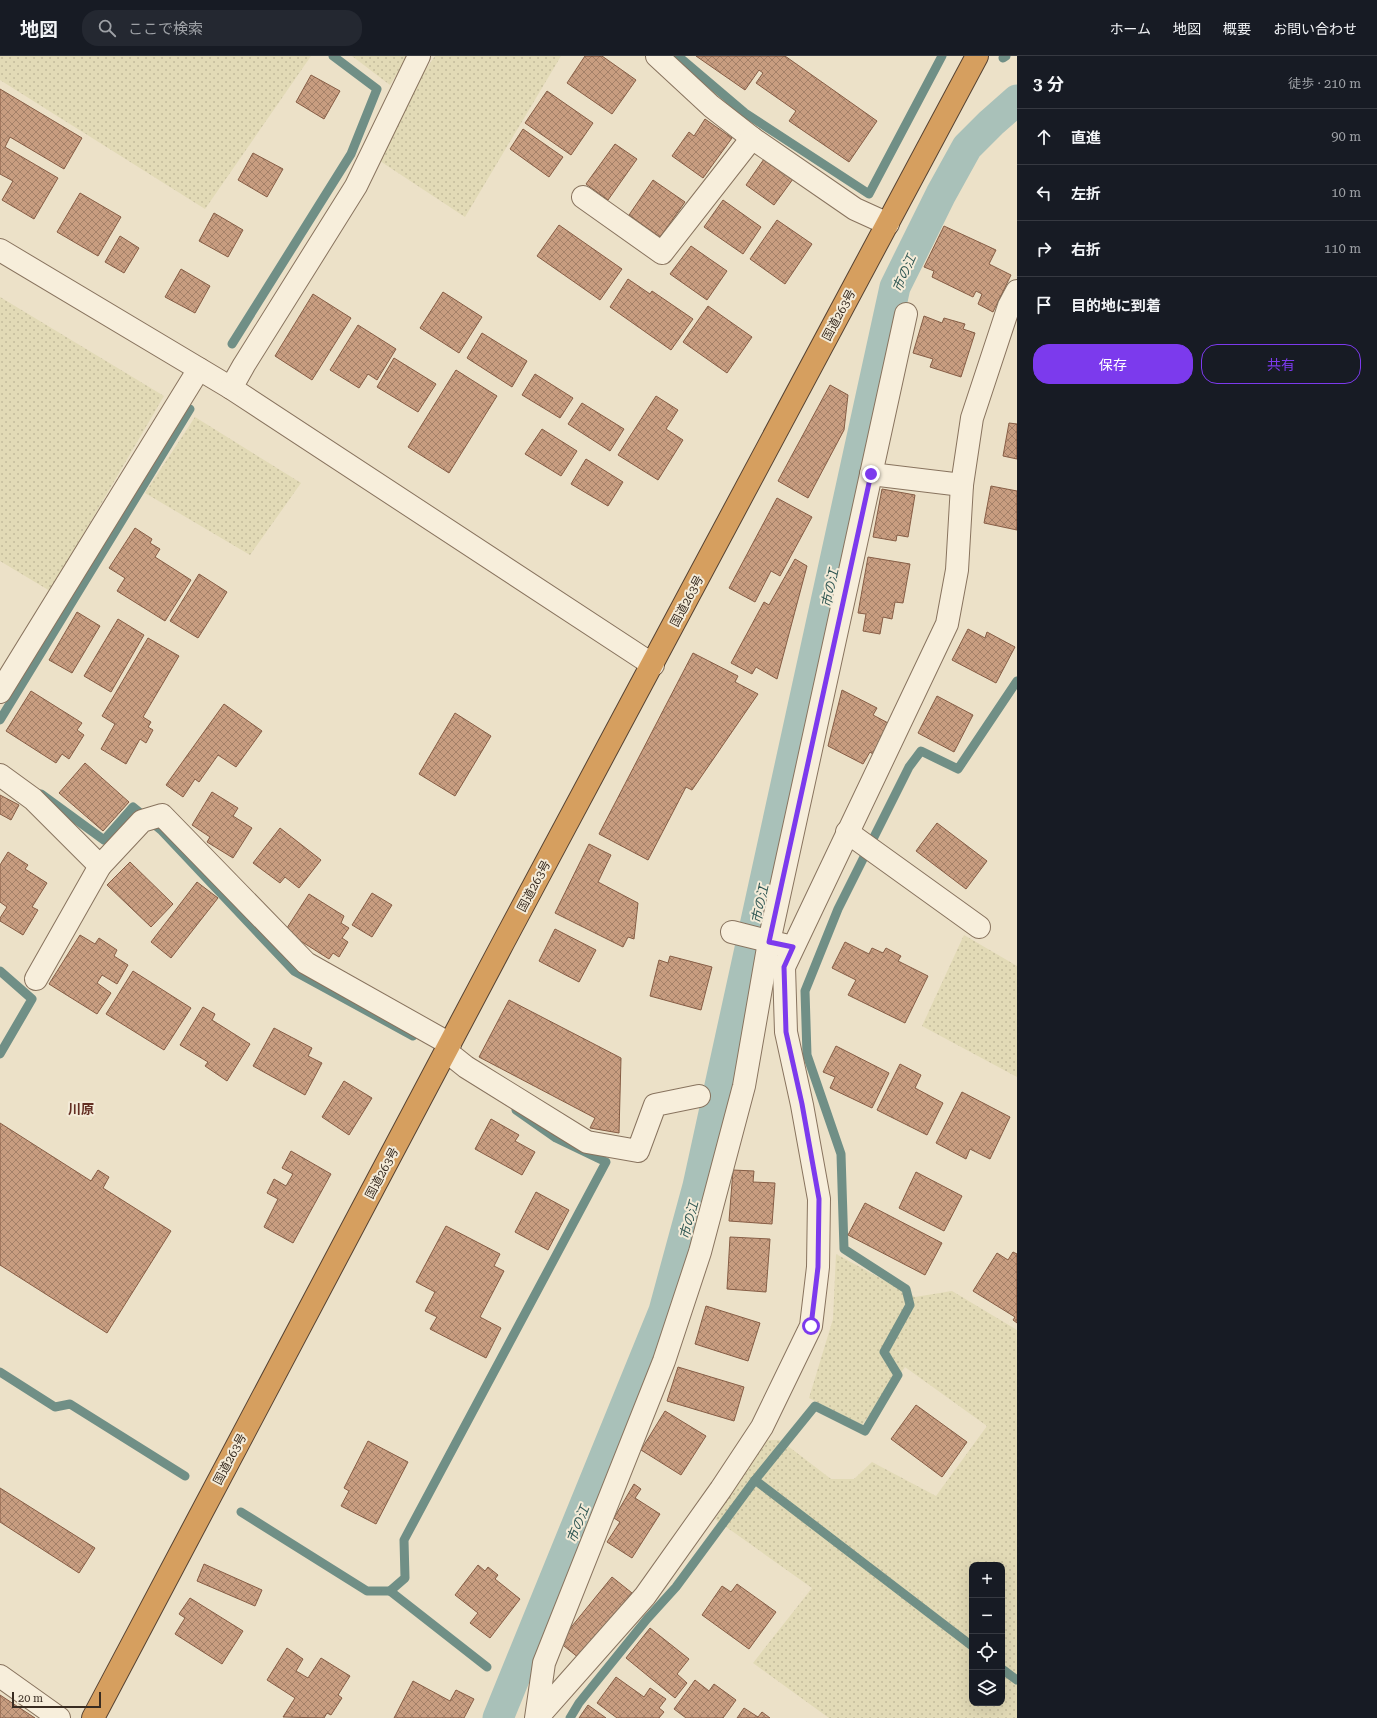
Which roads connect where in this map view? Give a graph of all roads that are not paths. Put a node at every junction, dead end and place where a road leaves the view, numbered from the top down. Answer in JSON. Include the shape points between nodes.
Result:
{"nodes":[{"id":1,"x":419,"y":56,"type":"edge"},
{"id":2,"x":657,"y":56,"type":"edge"},
{"id":3,"x":977,"y":56,"type":"edge"},
{"id":4,"x":752,"y":138,"type":"junction"},
{"id":5,"x":583,"y":197,"type":"dead end"},
{"id":6,"x":888,"y":224,"type":"junction"},
{"id":7,"x":0,"y":250,"type":"edge"},
{"id":8,"x":1017,"y":291,"type":"edge"},
{"id":9,"x":906,"y":314,"type":"dead end"},
{"id":10,"x":199,"y":369,"type":"junction"},
{"id":11,"x":231,"y":388,"type":"junction"},
{"id":12,"x":871,"y":474,"type":"junction"},
{"id":13,"x":962,"y":485,"type":"junction"},
{"id":14,"x":653,"y":665,"type":"junction"},
{"id":15,"x":0,"y":692,"type":"edge"},
{"id":16,"x":0,"y":776,"type":"edge"},
{"id":17,"x":862,"y":843,"type":"junction"},
{"id":18,"x":100,"y":866,"type":"junction"},
{"id":19,"x":979,"y":927,"type":"dead end"},
{"id":20,"x":732,"y":932,"type":"dead end"},
{"id":21,"x":769,"y":942,"type":"junction"},
{"id":22,"x":793,"y":947,"type":"junction"},
{"id":23,"x":36,"y":979,"type":"dead end"},
{"id":24,"x":448,"y":1048,"type":"junction"},
{"id":25,"x":699,"y":1096,"type":"dead end"},
{"id":26,"x":0,"y":1676,"type":"edge"},
{"id":27,"x":59,"y":1718,"type":"edge"},
{"id":28,"x":93,"y":1718,"type":"edge"},
{"id":29,"x":536,"y":1718,"type":"edge"}],
"edges":[{"from":1,"to":11,"type":"street","via":[[356,186]]},
{"from":2,"to":4,"type":"street","via":[[711,106]]},
{"from":3,"to":6,"type":"highway","name":"国道263号"},
{"from":4,"to":5,"type":"street","via":[[662,253]]},
{"from":4,"to":6,"type":"street","via":[[854,209]]},
{"from":6,"to":14,"type":"highway","name":"国道263号"},
{"from":7,"to":10,"type":"street"},
{"from":8,"to":13,"type":"street","via":[[1009,306],[972,418]]},
{"from":9,"to":12,"type":"street"},
{"from":10,"to":11,"type":"street"},
{"from":10,"to":15,"type":"street"},
{"from":11,"to":14,"type":"street"},
{"from":12,"to":13,"type":"street"},
{"from":12,"to":21,"type":"street"},
{"from":13,"to":17,"type":"street","via":[[957,570],[946,624]]},
{"from":14,"to":24,"type":"highway","name":"国道263号"},
{"from":16,"to":18,"type":"street","via":[[32,799]]},
{"from":17,"to":19,"type":"street"},
{"from":17,"to":22,"type":"street"},
{"from":18,"to":23,"type":"street"},
{"from":18,"to":24,"type":"street","via":[[152,818],[306,963]]},
{"from":20,"to":21,"type":"street"},
{"from":21,"to":22,"type":"street"},
{"from":21,"to":29,"type":"street","via":[[744,1086],[700,1252],[664,1361],[544,1663]]},
{"from":22,"to":29,"type":"street","via":[[784,967],[786,1032],[819,1199],[818,1267],[811,1326],[762,1428],[721,1489],[645,1596]]},
{"from":24,"to":25,"type":"street","via":[[466,1067],[587,1142],[638,1151],[655,1105]]},
{"from":24,"to":28,"type":"highway","name":"国道263号"},
{"from":26,"to":27,"type":"street"}]}
